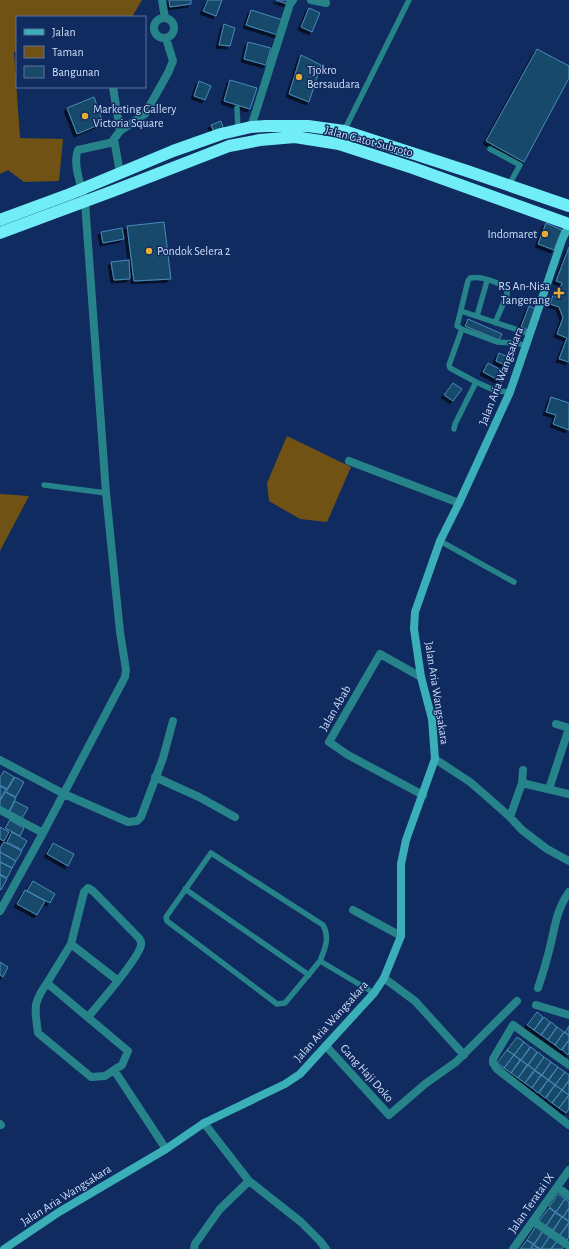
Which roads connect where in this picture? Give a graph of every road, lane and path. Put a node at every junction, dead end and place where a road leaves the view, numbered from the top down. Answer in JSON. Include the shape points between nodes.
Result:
{"nodes":[{"id":1,"x":162,"y":0,"type":"edge"},
{"id":2,"x":293,"y":0,"type":"edge"},
{"id":3,"x":311,"y":0,"type":"edge"},
{"id":4,"x":409,"y":0,"type":"edge"},
{"id":5,"x":326,"y":3,"type":"dead end"},
{"id":6,"x":165,"y":18,"type":"junction"},
{"id":7,"x":166,"y":38,"type":"junction"},
{"id":8,"x":113,"y":88,"type":"edge"},
{"id":9,"x":237,"y":108,"type":"dead end"},
{"id":10,"x":251,"y":127,"type":"junction"},
{"id":11,"x":238,"y":130,"type":"junction"},
{"id":12,"x":120,"y":131,"type":"junction"},
{"id":13,"x":344,"y":131,"type":"junction"},
{"id":14,"x":114,"y":142,"type":"junction"},
{"id":15,"x":339,"y":144,"type":"junction"},
{"id":16,"x":490,"y":149,"type":"dead end"},
{"id":17,"x":114,"y":175,"type":"junction"},
{"id":18,"x":509,"y":185,"type":"junction"},
{"id":19,"x":85,"y":187,"type":"junction"},
{"id":20,"x":88,"y":201,"type":"junction"},
{"id":21,"x":569,"y":206,"type":"edge"},
{"id":22,"x":0,"y":220,"type":"edge"},
{"id":23,"x":569,"y":225,"type":"edge"},
{"id":24,"x":0,"y":233,"type":"edge"},
{"id":25,"x":487,"y":281,"type":"junction"},
{"id":26,"x":461,"y":310,"type":"junction"},
{"id":27,"x":477,"y":316,"type":"junction"},
{"id":28,"x":495,"y":323,"type":"junction"},
{"id":29,"x":462,"y":329,"type":"junction"},
{"id":30,"x":530,"y":334,"type":"junction"},
{"id":31,"x":526,"y":346,"type":"junction"},
{"id":32,"x":476,"y":382,"type":"junction"},
{"id":33,"x":510,"y":392,"type":"junction"},
{"id":34,"x":454,"y":429,"type":"dead end"},
{"id":35,"x":349,"y":461,"type":"dead end"},
{"id":36,"x":44,"y":485,"type":"dead end"},
{"id":37,"x":106,"y":493,"type":"junction"},
{"id":38,"x":459,"y":503,"type":"junction"},
{"id":39,"x":440,"y":542,"type":"junction"},
{"id":40,"x":514,"y":582,"type":"dead end"},
{"id":41,"x":421,"y":677,"type":"junction"},
{"id":42,"x":173,"y":721,"type":"dead end"},
{"id":43,"x":556,"y":724,"type":"dead end"},
{"id":44,"x":569,"y":728,"type":"edge"},
{"id":45,"x":435,"y":759,"type":"junction"},
{"id":46,"x":0,"y":760,"type":"edge"},
{"id":47,"x":523,"y":770,"type":"dead end"},
{"id":48,"x":155,"y":777,"type":"junction"},
{"id":49,"x":522,"y":783,"type":"junction"},
{"id":50,"x":550,"y":789,"type":"junction"},
{"id":51,"x":64,"y":794,"type":"junction"},
{"id":52,"x":569,"y":794,"type":"edge"},
{"id":53,"x":423,"y":795,"type":"junction"},
{"id":54,"x":0,"y":810,"type":"edge"},
{"id":55,"x":510,"y":816,"type":"junction"},
{"id":56,"x":235,"y":817,"type":"dead end"},
{"id":57,"x":43,"y":833,"type":"junction"},
{"id":58,"x":569,"y":861,"type":"edge"},
{"id":59,"x":186,"y":889,"type":"junction"},
{"id":60,"x":569,"y":892,"type":"edge"},
{"id":61,"x":353,"y":910,"type":"dead end"},
{"id":62,"x":0,"y":911,"type":"edge"},
{"id":63,"x":401,"y":936,"type":"junction"},
{"id":64,"x":71,"y":944,"type":"junction"},
{"id":65,"x":320,"y":961,"type":"junction"},
{"id":66,"x":309,"y":975,"type":"junction"},
{"id":67,"x":384,"y":978,"type":"junction"},
{"id":68,"x":117,"y":980,"type":"junction"},
{"id":69,"x":47,"y":983,"type":"junction"},
{"id":70,"x":538,"y":988,"type":"dead end"},
{"id":71,"x":374,"y":993,"type":"junction"},
{"id":72,"x":517,"y":1001,"type":"dead end"},
{"id":73,"x":536,"y":1005,"type":"dead end"},
{"id":74,"x":569,"y":1015,"type":"edge"},
{"id":75,"x":88,"y":1017,"type":"junction"},
{"id":76,"x":326,"y":1046,"type":"junction"},
{"id":77,"x":464,"y":1055,"type":"junction"},
{"id":78,"x":569,"y":1065,"type":"edge"},
{"id":79,"x":114,"y":1070,"type":"junction"},
{"id":80,"x":204,"y":1123,"type":"junction"},
{"id":81,"x":569,"y":1125,"type":"edge"},
{"id":82,"x":166,"y":1149,"type":"junction"},
{"id":83,"x":569,"y":1170,"type":"edge"},
{"id":84,"x":249,"y":1181,"type":"junction"},
{"id":85,"x":557,"y":1187,"type":"junction"},
{"id":86,"x":569,"y":1196,"type":"edge"},
{"id":87,"x":533,"y":1221,"type":"junction"},
{"id":88,"x":569,"y":1246,"type":"edge"},
{"id":89,"x":4,"y":1249,"type":"edge"},
{"id":90,"x":194,"y":1249,"type":"edge"},
{"id":91,"x":326,"y":1249,"type":"edge"},
{"id":92,"x":513,"y":1249,"type":"edge"}],
"edges":[{"from":1,"to":6,"type":"street"},
{"from":2,"to":10,"type":"street"},
{"from":3,"to":5,"type":"street"},
{"from":4,"to":13,"type":"lane"},
{"from":6,"to":7,"type":"street","via":[[171,20],[174,26],[173,32]]},
{"from":6,"to":7,"type":"street","via":[[159,19],[154,27],[155,33]]},
{"from":7,"to":12,"type":"street","via":[[172,61],[168,73],[145,114]]},
{"from":8,"to":12,"type":"street"},
{"from":9,"to":11,"type":"lane"},
{"from":10,"to":11,"type":"highway","name":"Jalan Gatot Subroto"},
{"from":10,"to":13,"type":"highway","name":"Jalan Gatot Subroto","via":[[308,126]]},
{"from":11,"to":17,"type":"highway","name":"Jalan Gatot Subroto","via":[[173,151]]},
{"from":12,"to":14,"type":"street"},
{"from":13,"to":15,"type":"street"},
{"from":13,"to":18,"type":"highway","name":"Jalan Gatot Subroto"},
{"from":14,"to":17,"type":"street"},
{"from":14,"to":19,"type":"street","via":[[78,150],[77,168]]},
{"from":15,"to":20,"type":"highway","name":"Jalan Gatot Subroto","via":[[295,137],[229,146]]},
{"from":15,"to":23,"type":"highway","name":"Jalan Gatot Subroto","via":[[414,168]]},
{"from":16,"to":18,"type":"lane","via":[[520,165]]},
{"from":17,"to":19,"type":"highway","name":"Jalan Gatot Subroto"},
{"from":18,"to":21,"type":"highway","name":"Jalan Gatot Subroto"},
{"from":19,"to":20,"type":"street"},
{"from":19,"to":22,"type":"highway","name":"Jalan Gatot Subroto"},
{"from":20,"to":24,"type":"highway","name":"Jalan Gatot Subroto"},
{"from":20,"to":37,"type":"street"},
{"from":23,"to":30,"type":"street","name":"Jalan Aria Wangsakara"},
{"from":25,"to":26,"type":"lane","via":[[474,277],[469,279]]},
{"from":25,"to":27,"type":"lane"},
{"from":25,"to":28,"type":"lane","via":[[503,285],[507,290]]},
{"from":26,"to":27,"type":"lane"},
{"from":26,"to":29,"type":"lane","via":[[456,324]]},
{"from":27,"to":28,"type":"lane"},
{"from":28,"to":30,"type":"lane"},
{"from":29,"to":31,"type":"lane","via":[[505,344],[517,343]]},
{"from":29,"to":32,"type":"lane","via":[[449,365],[450,368]]},
{"from":30,"to":31,"type":"street","name":"Jalan Aria Wangsakara"},
{"from":31,"to":33,"type":"street","name":"Jalan Aria Wangsakara"},
{"from":32,"to":33,"type":"lane","via":[[496,391]]},
{"from":32,"to":34,"type":"lane"},
{"from":33,"to":38,"type":"street","name":"Jalan Aria Wangsakara"},
{"from":35,"to":38,"type":"street"},
{"from":36,"to":37,"type":"lane"},
{"from":37,"to":51,"type":"street","via":[[126,670],[125,677]]},
{"from":38,"to":39,"type":"street","name":"Jalan Aria Wangsakara"},
{"from":39,"to":40,"type":"lane"},
{"from":39,"to":41,"type":"street","name":"Jalan Aria Wangsakara","via":[[415,612],[414,629]]},
{"from":41,"to":45,"type":"street","name":"Jalan Aria Wangsakara","via":[[432,719]]},
{"from":41,"to":53,"type":"street","name":"Jalan Abab","via":[[380,654],[330,742],[348,755]]},
{"from":42,"to":48,"type":"street"},
{"from":43,"to":44,"type":"street"},
{"from":44,"to":50,"type":"street"},
{"from":45,"to":53,"type":"street","name":"Jalan Aria Wangsakara"},
{"from":45,"to":55,"type":"street","via":[[470,782]]},
{"from":46,"to":51,"type":"street"},
{"from":47,"to":49,"type":"street"},
{"from":48,"to":51,"type":"street","via":[[141,817],[132,822]]},
{"from":48,"to":56,"type":"street"},
{"from":49,"to":50,"type":"street"},
{"from":49,"to":55,"type":"street"},
{"from":50,"to":52,"type":"street"},
{"from":51,"to":57,"type":"street"},
{"from":53,"to":63,"type":"street","name":"Jalan Aria Wangsakara","via":[[406,840],[401,864]]},
{"from":54,"to":57,"type":"street"},
{"from":55,"to":58,"type":"street","via":[[522,830],[546,849]]},
{"from":57,"to":62,"type":"street"},
{"from":59,"to":65,"type":"lane","via":[[211,853],[323,925],[327,932],[326,947]]},
{"from":59,"to":66,"type":"lane"},
{"from":59,"to":66,"type":"lane","via":[[166,917],[167,921],[275,1003],[284,1003]]},
{"from":60,"to":70,"type":"street","via":[[556,916]]},
{"from":61,"to":63,"type":"street"},
{"from":63,"to":67,"type":"street","name":"Jalan Aria Wangsakara"},
{"from":64,"to":68,"type":"street"},
{"from":64,"to":68,"type":"street","via":[[84,892],[88,888],[141,940],[139,951]]},
{"from":64,"to":69,"type":"street"},
{"from":65,"to":66,"type":"lane"},
{"from":65,"to":71,"type":"lane"},
{"from":67,"to":71,"type":"street","name":"Jalan Aria Wangsakara"},
{"from":67,"to":77,"type":"street","via":[[415,1001]]},
{"from":68,"to":75,"type":"street"},
{"from":69,"to":75,"type":"street"},
{"from":69,"to":79,"type":"street","via":[[35,1006],[38,1033],[91,1077],[105,1076]]},
{"from":71,"to":76,"type":"street","name":"Jalan Aria Wangsakara"},
{"from":72,"to":77,"type":"street"},
{"from":73,"to":74,"type":"street"},
{"from":75,"to":79,"type":"street","via":[[128,1051],[122,1065]]},
{"from":76,"to":77,"type":"street","name":"Gang Haji Doko","via":[[389,1115]]},
{"from":76,"to":80,"type":"street","name":"Jalan Aria Wangsakara","via":[[300,1074],[285,1084]]},
{"from":78,"to":81,"type":"street","via":[[513,1025],[493,1059],[497,1068]]},
{"from":79,"to":82,"type":"street"},
{"from":80,"to":82,"type":"street","name":"Jalan Aria Wangsakara"},
{"from":80,"to":84,"type":"street"},
{"from":82,"to":89,"type":"street","name":"Jalan Aria Wangsakara","via":[[94,1190]]},
{"from":83,"to":85,"type":"street","name":"Jalan Teratai IX"},
{"from":84,"to":90,"type":"street","via":[[220,1208]]},
{"from":84,"to":91,"type":"street","via":[[301,1222]]},
{"from":85,"to":86,"type":"street"},
{"from":85,"to":87,"type":"street","name":"Jalan Teratai IX"},
{"from":87,"to":88,"type":"street"},
{"from":87,"to":92,"type":"street","name":"Jalan Teratai IX"}]}
